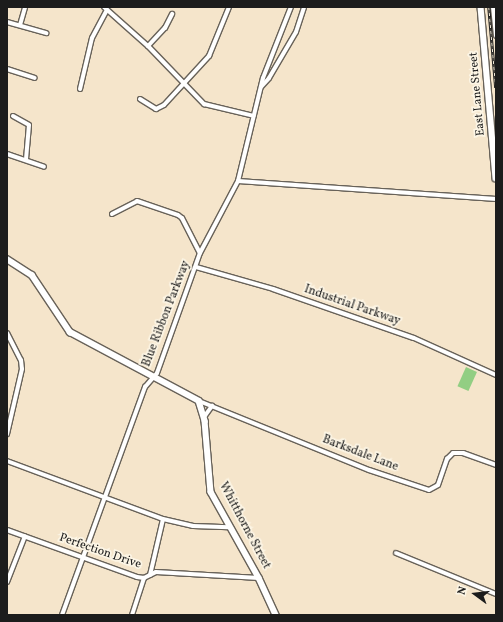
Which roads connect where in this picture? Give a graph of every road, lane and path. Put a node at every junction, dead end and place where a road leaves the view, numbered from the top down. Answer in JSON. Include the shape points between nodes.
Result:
{"nodes":[{"id":1,"x":25,"y":7,"type":"edge"},
{"id":2,"x":229,"y":7,"type":"edge"},
{"id":3,"x":291,"y":7,"type":"edge"},
{"id":4,"x":304,"y":7,"type":"edge"},
{"id":5,"x":481,"y":7,"type":"edge"},
{"id":6,"x":493,"y":7,"type":"edge"},
{"id":7,"x":106,"y":8,"type":"edge"},
{"id":8,"x":172,"y":14,"type":"dead end"},
{"id":9,"x":7,"y":22,"type":"edge"},
{"id":10,"x":20,"y":26,"type":"junction"},
{"id":11,"x":46,"y":33,"type":"dead end"},
{"id":12,"x":496,"y":36,"type":"edge"},
{"id":13,"x":148,"y":46,"type":"junction"},
{"id":14,"x":7,"y":69,"type":"edge"},
{"id":15,"x":35,"y":78,"type":"dead end"},
{"id":16,"x":183,"y":84,"type":"junction"},
{"id":17,"x":261,"y":87,"type":"junction"},
{"id":18,"x":80,"y":89,"type":"dead end"},
{"id":19,"x":140,"y":99,"type":"dead end"},
{"id":20,"x":13,"y":116,"type":"dead end"},
{"id":21,"x":254,"y":116,"type":"junction"},
{"id":22,"x":7,"y":154,"type":"edge"},
{"id":23,"x":26,"y":160,"type":"junction"},
{"id":24,"x":44,"y":167,"type":"dead end"},
{"id":25,"x":496,"y":178,"type":"edge"},
{"id":26,"x":238,"y":181,"type":"junction"},
{"id":27,"x":496,"y":199,"type":"edge"},
{"id":28,"x":112,"y":214,"type":"dead end"},
{"id":29,"x":200,"y":253,"type":"junction"},
{"id":30,"x":7,"y":260,"type":"edge"},
{"id":31,"x":196,"y":267,"type":"junction"},
{"id":32,"x":7,"y":333,"type":"edge"},
{"id":33,"x":496,"y":375,"type":"edge"},
{"id":34,"x":152,"y":378,"type":"junction"},
{"id":35,"x":199,"y":401,"type":"junction"},
{"id":36,"x":212,"y":406,"type":"junction"},
{"id":37,"x":204,"y":417,"type":"junction"},
{"id":38,"x":7,"y":434,"type":"edge"},
{"id":39,"x":7,"y":461,"type":"edge"},
{"id":40,"x":496,"y":465,"type":"edge"},
{"id":41,"x":105,"y":496,"type":"junction"},
{"id":42,"x":163,"y":518,"type":"junction"},
{"id":43,"x":229,"y":527,"type":"junction"},
{"id":44,"x":7,"y":530,"type":"edge"},
{"id":45,"x":25,"y":536,"type":"junction"},
{"id":46,"x":396,"y":552,"type":"dead end"},
{"id":47,"x":83,"y":557,"type":"junction"},
{"id":48,"x":150,"y":575,"type":"junction"},
{"id":49,"x":144,"y":578,"type":"junction"},
{"id":50,"x":259,"y":578,"type":"junction"},
{"id":51,"x":7,"y":582,"type":"edge"},
{"id":52,"x":496,"y":594,"type":"edge"},
{"id":53,"x":62,"y":615,"type":"edge"},
{"id":54,"x":132,"y":615,"type":"edge"},
{"id":55,"x":276,"y":615,"type":"edge"}],
"edges":[{"from":1,"to":10,"type":"street"},
{"from":2,"to":16,"type":"street","via":[[209,56]]},
{"from":3,"to":17,"type":"street","name":"Blue Ribbon Parkway"},
{"from":4,"to":17,"type":"street","name":"Blue Ribbon Parkway","via":[[296,32]]},
{"from":5,"to":25,"type":"street","name":"East Lane Street"},
{"from":6,"to":12,"type":"street"},
{"from":7,"to":13,"type":"street"},
{"from":7,"to":18,"type":"street","via":[[92,38]]},
{"from":8,"to":13,"type":"street","via":[[165,28]]},
{"from":9,"to":10,"type":"street"},
{"from":10,"to":11,"type":"street"},
{"from":13,"to":16,"type":"street"},
{"from":14,"to":15,"type":"street"},
{"from":16,"to":19,"type":"street","via":[[156,109]]},
{"from":16,"to":21,"type":"street","via":[[204,104]]},
{"from":17,"to":21,"type":"street","name":"Blue Ribbon Parkway"},
{"from":20,"to":23,"type":"street","via":[[29,125]]},
{"from":21,"to":26,"type":"street","name":"Blue Ribbon Parkway"},
{"from":22,"to":23,"type":"street"},
{"from":23,"to":24,"type":"street"},
{"from":26,"to":27,"type":"street"},
{"from":26,"to":29,"type":"street","name":"Blue Ribbon Parkway"},
{"from":28,"to":29,"type":"street","via":[[137,201],[178,215]]},
{"from":29,"to":31,"type":"street","name":"Blue Ribbon Parkway"},
{"from":30,"to":34,"type":"street","via":[[32,276],[70,332]]},
{"from":31,"to":33,"type":"street","name":"Industrial Parkway","via":[[273,289],[414,338]]},
{"from":31,"to":34,"type":"street","name":"Blue Ribbon Parkway","via":[[157,373]]},
{"from":32,"to":38,"type":"street","via":[[21,360],[22,369]]},
{"from":34,"to":35,"type":"street"},
{"from":34,"to":41,"type":"street","name":"Blue Ribbon Parkway","via":[[145,387]]},
{"from":35,"to":36,"type":"street","name":"Barksdale Lane"},
{"from":35,"to":37,"type":"street","name":"Whitthorne Street"},
{"from":36,"to":37,"type":"street"},
{"from":36,"to":40,"type":"street","name":"Barksdale Lane","via":[[363,468],[429,490],[438,485],[447,459],[453,453],[463,453]]},
{"from":37,"to":43,"type":"street","name":"Whitthorne Street","via":[[209,486]]},
{"from":39,"to":41,"type":"street"},
{"from":41,"to":42,"type":"street"},
{"from":41,"to":47,"type":"street","name":"Blue Ribbon Parkway"},
{"from":42,"to":43,"type":"street","via":[[193,526]]},
{"from":42,"to":48,"type":"street"},
{"from":43,"to":50,"type":"street","name":"Whitthorne Street"},
{"from":44,"to":45,"type":"street","name":"Perfection Drive"},
{"from":45,"to":47,"type":"street","name":"Perfection Drive"},
{"from":45,"to":51,"type":"street"},
{"from":46,"to":52,"type":"street"},
{"from":47,"to":49,"type":"street","name":"Perfection Drive"},
{"from":47,"to":53,"type":"street","name":"Blue Ribbon Parkway"},
{"from":48,"to":49,"type":"street","name":"Perfection Drive"},
{"from":48,"to":50,"type":"street","name":"Perfection Drive","via":[[156,572]]},
{"from":49,"to":54,"type":"street"},
{"from":50,"to":55,"type":"street","name":"Whitthorne Street"}]}
